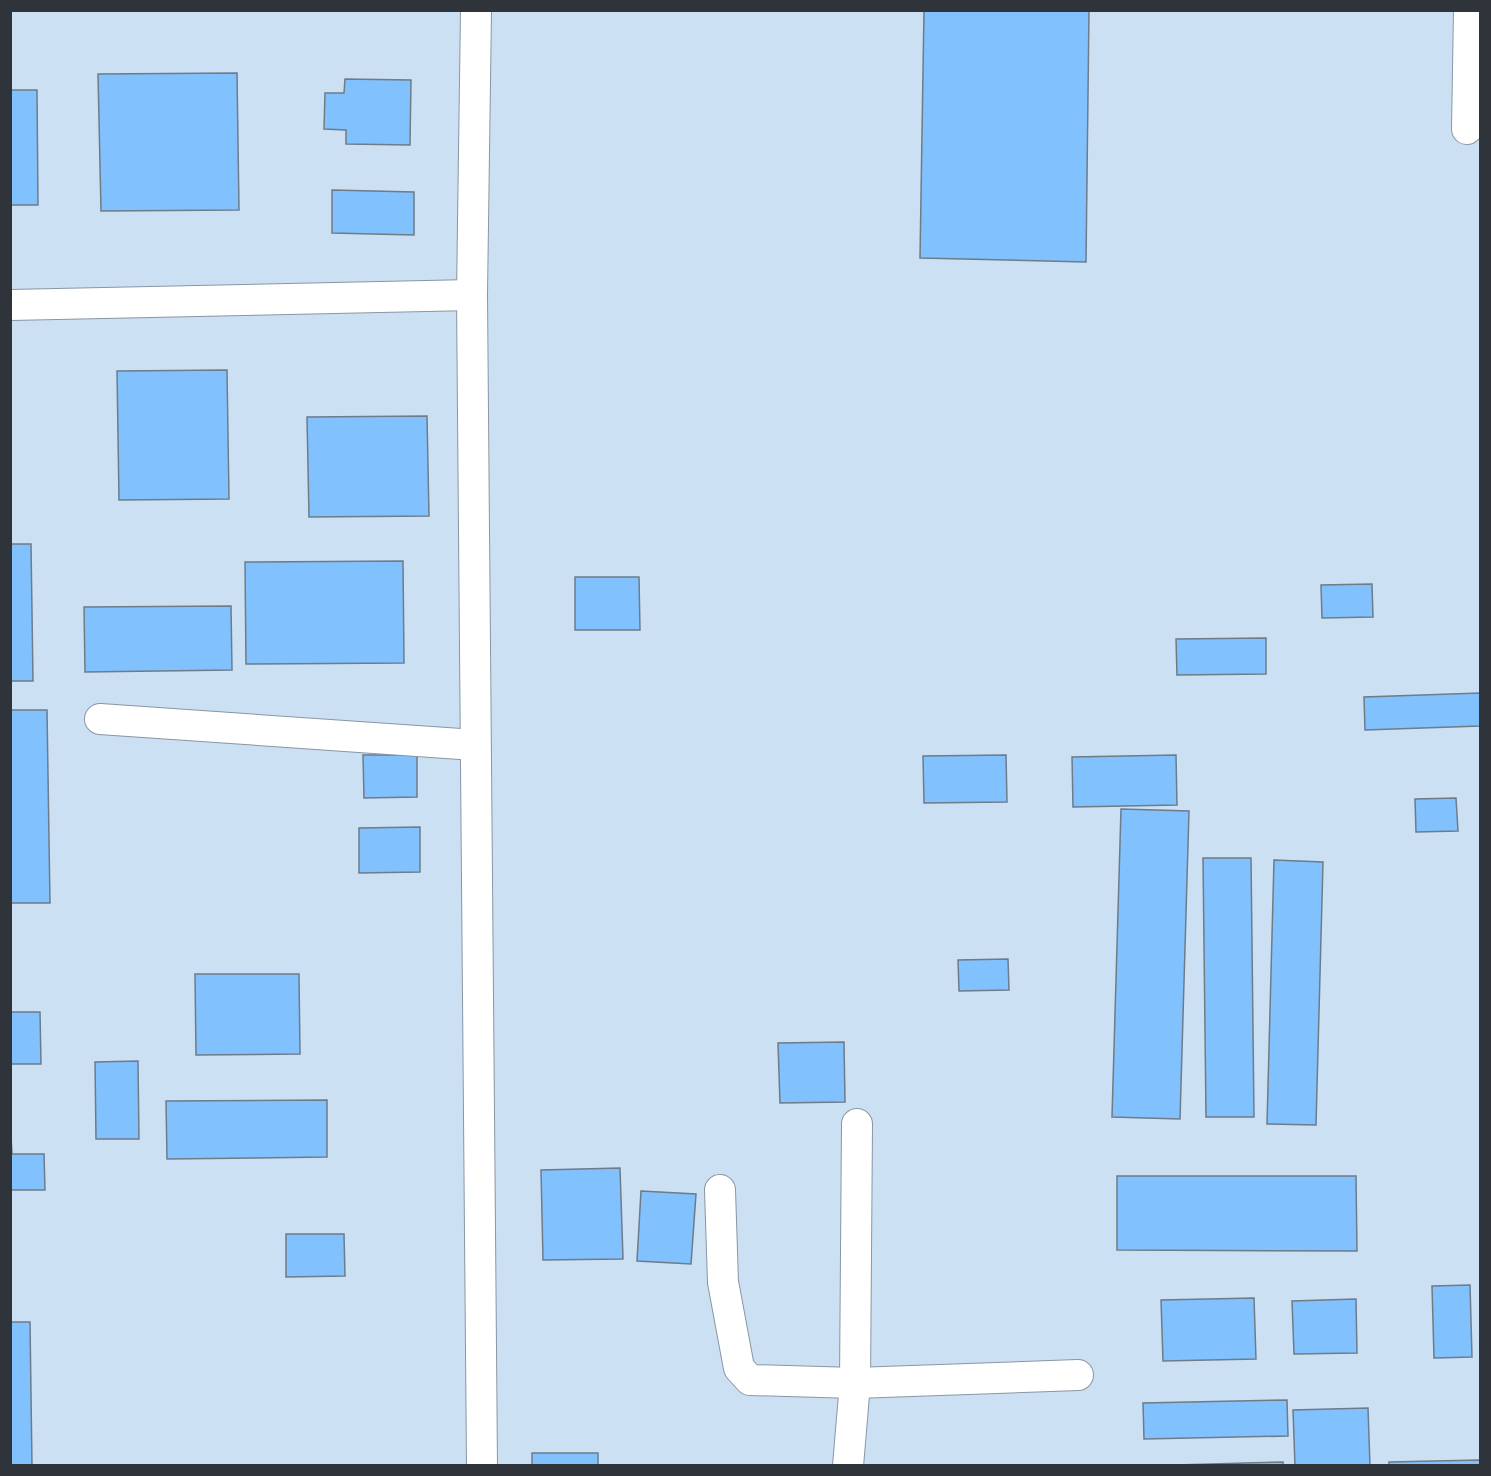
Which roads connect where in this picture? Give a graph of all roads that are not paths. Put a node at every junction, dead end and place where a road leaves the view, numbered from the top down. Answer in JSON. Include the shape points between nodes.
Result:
{"nodes":[{"id":1,"x":476,"y":10,"type":"edge"},
{"id":2,"x":1468,"y":10,"type":"edge"},
{"id":3,"x":1467,"y":129,"type":"dead end"},
{"id":4,"x":472,"y":296,"type":"junction"},
{"id":5,"x":10,"y":305,"type":"edge"},
{"id":6,"x":100,"y":720,"type":"dead end"},
{"id":7,"x":476,"y":744,"type":"junction"},
{"id":8,"x":857,"y":1124,"type":"dead end"},
{"id":9,"x":720,"y":1190,"type":"dead end"},
{"id":10,"x":1078,"y":1375,"type":"dead end"},
{"id":11,"x":855,"y":1383,"type":"junction"},
{"id":12,"x":482,"y":1466,"type":"edge"},
{"id":13,"x":848,"y":1466,"type":"edge"}],
"edges":[{"from":1,"to":4,"type":"street"},
{"from":2,"to":3,"type":"street"},
{"from":4,"to":5,"type":"street"},
{"from":4,"to":7,"type":"street"},
{"from":6,"to":7,"type":"street"},
{"from":7,"to":12,"type":"street"},
{"from":8,"to":11,"type":"street"},
{"from":9,"to":11,"type":"street","via":[[723,1282],[739,1368],[750,1380]]},
{"from":10,"to":11,"type":"street"},
{"from":11,"to":13,"type":"street"}]}
